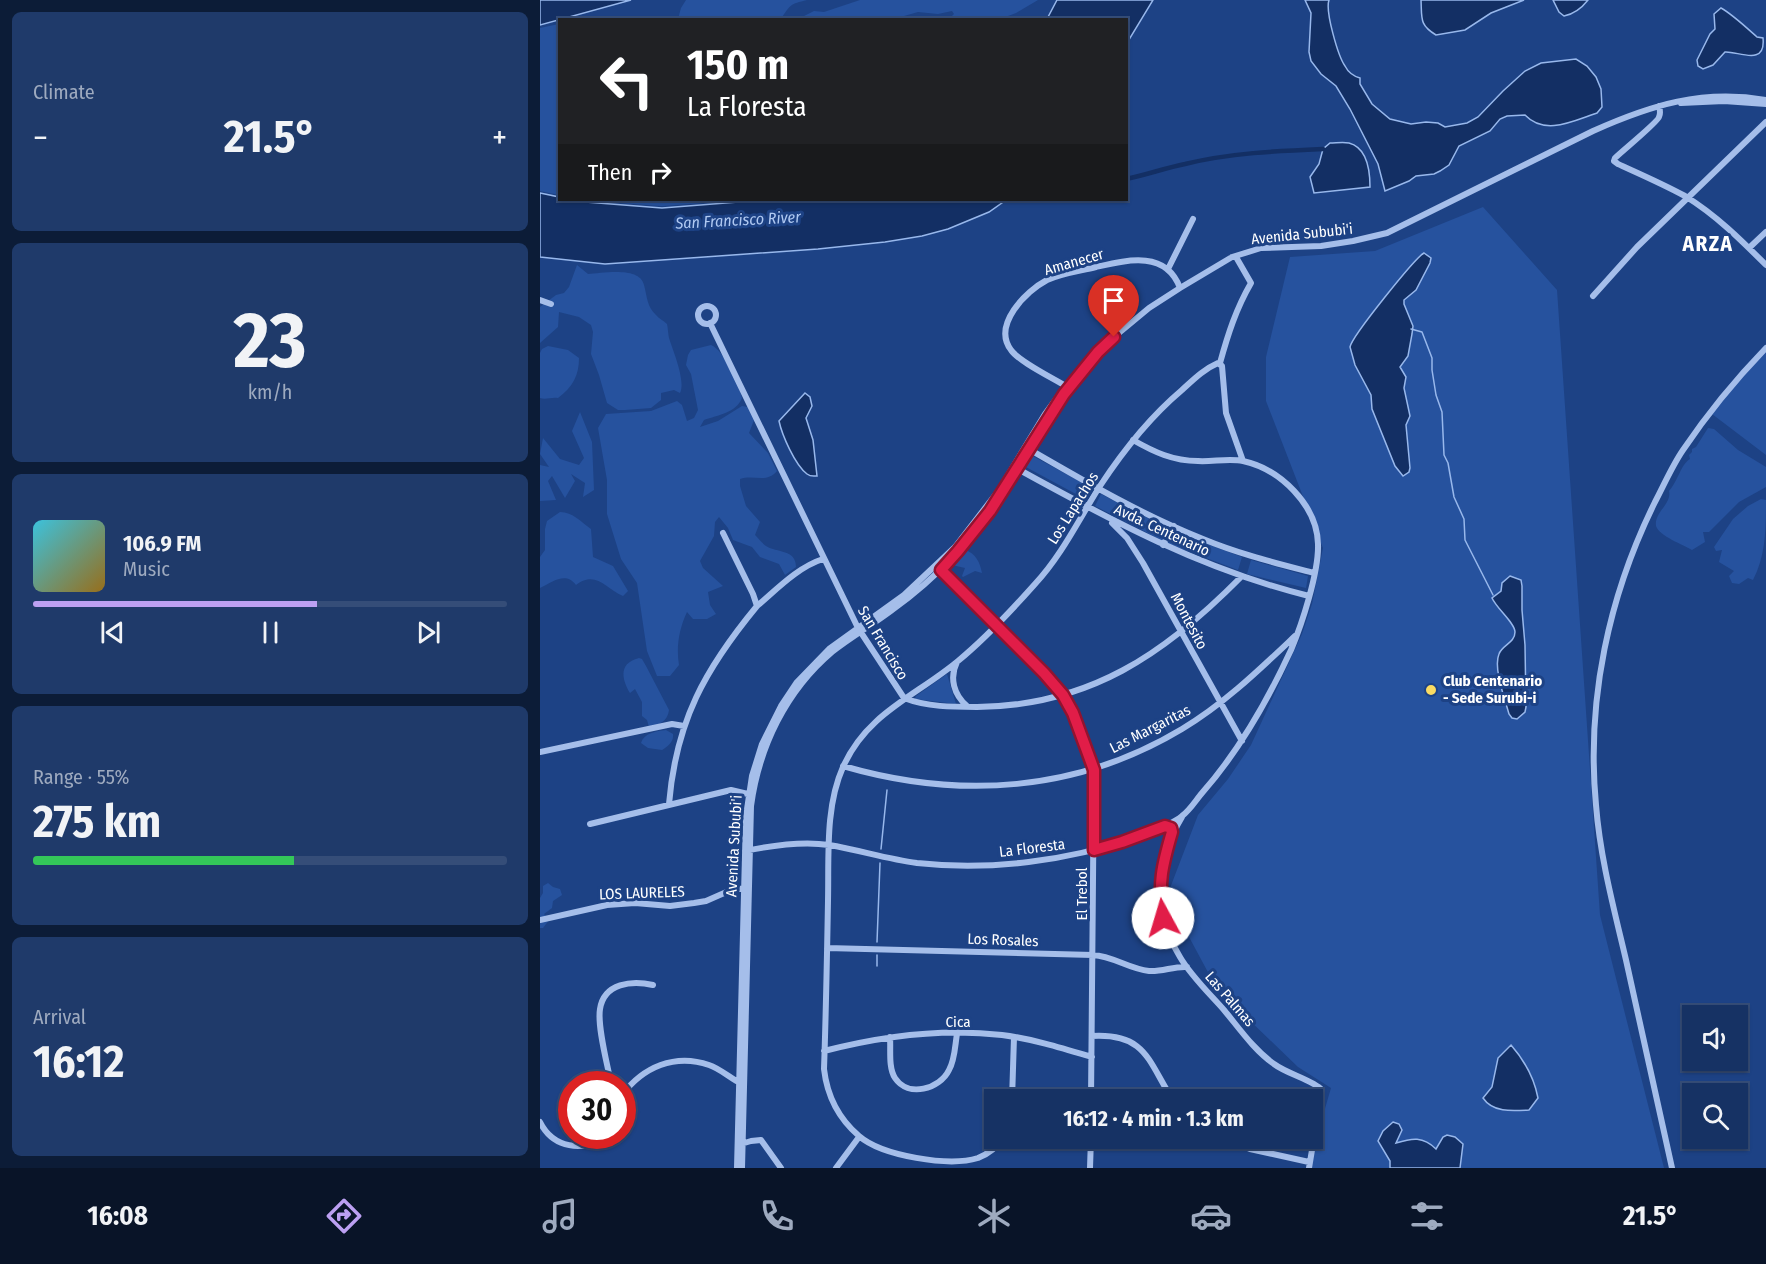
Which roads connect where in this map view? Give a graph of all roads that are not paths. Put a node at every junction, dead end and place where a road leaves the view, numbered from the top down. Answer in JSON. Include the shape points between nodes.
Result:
{"nodes":[{"id":1,"x":1766,"y":100,"type":"edge"},
{"id":2,"x":1672,"y":103,"type":"junction"},
{"id":3,"x":1766,"y":104,"type":"edge"},
{"id":4,"x":1659,"y":106,"type":"junction"},
{"id":5,"x":1766,"y":122,"type":"edge"},
{"id":6,"x":1686,"y":197,"type":"junction"},
{"id":7,"x":1193,"y":219,"type":"dead end"},
{"id":8,"x":1766,"y":232,"type":"edge"},
{"id":9,"x":1749,"y":248,"type":"junction"},
{"id":10,"x":1232,"y":257,"type":"junction"},
{"id":11,"x":1766,"y":265,"type":"edge"},
{"id":12,"x":1168,"y":269,"type":"junction"},
{"id":13,"x":1180,"y":288,"type":"junction"},
{"id":14,"x":1593,"y":296,"type":"dead end"},
{"id":15,"x":540,"y":300,"type":"edge"},
{"id":16,"x":551,"y":304,"type":"dead end"},
{"id":17,"x":710,"y":323,"type":"dead end"},
{"id":18,"x":1766,"y":348,"type":"edge"},
{"id":19,"x":1221,"y":363,"type":"junction"},
{"id":20,"x":1069,"y":388,"type":"junction"},
{"id":21,"x":1133,"y":440,"type":"junction"},
{"id":22,"x":1026,"y":448,"type":"junction"},
{"id":23,"x":1243,"y":461,"type":"junction"},
{"id":24,"x":1015,"y":468,"type":"junction"},
{"id":25,"x":1099,"y":488,"type":"junction"},
{"id":26,"x":1088,"y":508,"type":"junction"},
{"id":27,"x":1108,"y":519,"type":"junction"},
{"id":28,"x":1174,"y":526,"type":"junction"},
{"id":29,"x":723,"y":533,"type":"dead end"},
{"id":30,"x":1163,"y":545,"type":"junction"},
{"id":31,"x":823,"y":559,"type":"junction"},
{"id":32,"x":939,"y":568,"type":"junction"},
{"id":33,"x":1314,"y":573,"type":"junction"},
{"id":34,"x":1241,"y":577,"type":"junction"},
{"id":35,"x":1309,"y":596,"type":"junction"},
{"id":36,"x":757,"y":606,"type":"junction"},
{"id":37,"x":998,"y":625,"type":"junction"},
{"id":38,"x":859,"y":630,"type":"junction"},
{"id":39,"x":1182,"y":632,"type":"junction"},
{"id":40,"x":1297,"y":634,"type":"junction"},
{"id":41,"x":957,"y":661,"type":"junction"},
{"id":42,"x":1063,"y":695,"type":"junction"},
{"id":43,"x":904,"y":698,"type":"junction"},
{"id":44,"x":1220,"y":703,"type":"junction"},
{"id":45,"x":968,"y":707,"type":"junction"},
{"id":46,"x":684,"y":726,"type":"junction"},
{"id":47,"x":1242,"y":741,"type":"junction"},
{"id":48,"x":540,"y":752,"type":"edge"},
{"id":49,"x":843,"y":766,"type":"junction"},
{"id":50,"x":1094,"y":770,"type":"junction"},
{"id":51,"x":750,"y":795,"type":"junction"},
{"id":52,"x":669,"y":804,"type":"junction"},
{"id":53,"x":1182,"y":816,"type":"junction"},
{"id":54,"x":590,"y":824,"type":"dead end"},
{"id":55,"x":1165,"y":826,"type":"junction"},
{"id":56,"x":1172,"y":832,"type":"junction"},
{"id":57,"x":829,"y":845,"type":"junction"},
{"id":58,"x":747,"y":850,"type":"junction"},
{"id":59,"x":1094,"y":850,"type":"junction"},
{"id":60,"x":744,"y":888,"type":"junction"},
{"id":61,"x":540,"y":920,"type":"edge"},
{"id":62,"x":827,"y":948,"type":"junction"},
{"id":63,"x":1093,"y":955,"type":"junction"},
{"id":64,"x":1179,"y":955,"type":"junction"},
{"id":65,"x":1187,"y":967,"type":"junction"},
{"id":66,"x":1176,"y":968,"type":"junction"},
{"id":67,"x":653,"y":985,"type":"dead end"},
{"id":68,"x":957,"y":1034,"type":"junction"},
{"id":69,"x":1092,"y":1036,"type":"junction"},
{"id":70,"x":890,"y":1037,"type":"junction"},
{"id":71,"x":1014,"y":1037,"type":"junction"},
{"id":72,"x":824,"y":1051,"type":"junction"},
{"id":73,"x":1092,"y":1057,"type":"junction"},
{"id":74,"x":609,"y":1071,"type":"edge"},
{"id":75,"x":636,"y":1081,"type":"edge"},
{"id":76,"x":742,"y":1084,"type":"junction"},
{"id":77,"x":1012,"y":1089,"type":"edge"},
{"id":78,"x":1091,"y":1089,"type":"edge"},
{"id":79,"x":1167,"y":1089,"type":"edge"},
{"id":80,"x":540,"y":1122,"type":"edge"},
{"id":81,"x":859,"y":1137,"type":"junction"},
{"id":82,"x":558,"y":1142,"type":"edge"},
{"id":83,"x":740,"y":1144,"type":"junction"},
{"id":84,"x":992,"y":1149,"type":"edge"},
{"id":85,"x":1090,"y":1149,"type":"edge"},
{"id":86,"x":1250,"y":1149,"type":"edge"},
{"id":87,"x":1309,"y":1165,"type":"edge"},
{"id":88,"x":739,"y":1167,"type":"edge"},
{"id":89,"x":729,"y":1168,"type":"edge"},
{"id":90,"x":781,"y":1168,"type":"edge"},
{"id":91,"x":836,"y":1168,"type":"edge"},
{"id":92,"x":1090,"y":1168,"type":"edge"},
{"id":93,"x":1672,"y":1168,"type":"edge"}],
"edges":[{"from":1,"to":2,"type":"street","name":"Avenida Sububi'i","via":[[1709,96]]},
{"from":2,"to":3,"type":"street","name":"Avenida Sububi'i"},
{"from":2,"to":4,"type":"street","name":"Avenida Sububi'i"},
{"from":4,"to":6,"type":"street","via":[[1657,121],[1614,161]]},
{"from":4,"to":10,"type":"street","name":"Avenida Sububi'i","via":[[1614,121],[1387,233],[1320,246],[1261,248]]},
{"from":5,"to":6,"type":"street"},
{"from":6,"to":9,"type":"street"},
{"from":6,"to":14,"type":"street"},
{"from":7,"to":12,"type":"street"},
{"from":8,"to":9,"type":"street"},
{"from":9,"to":11,"type":"street"},
{"from":10,"to":13,"type":"street","name":"Avenida Sububi'i"},
{"from":10,"to":19,"type":"street","via":[[1236,257],[1251,283],[1230,327]]},
{"from":12,"to":13,"type":"street"},
{"from":12,"to":20,"type":"street","name":"Amanecer","via":[[1142,260],[1128,260],[1060,275],[1029,292],[1005,327],[1006,340],[1020,359]]},
{"from":13,"to":20,"type":"street","name":"Avenida Sububi'i","via":[[1114,337]]},
{"from":15,"to":16,"type":"street"},
{"from":17,"to":31,"type":"street","name":"San Francisco"},
{"from":18,"to":93,"type":"street","via":[[1733,383],[1682,451],[1653,508],[1624,576],[1597,692],[1594,782],[1603,858]]},
{"from":19,"to":21,"type":"street","name":"Los Lapachos","via":[[1209,367],[1169,401]]},
{"from":19,"to":23,"type":"street","via":[[1226,413]]},
{"from":20,"to":22,"type":"street","name":"Avenida Sububi'i","via":[[1045,414]]},
{"from":21,"to":23,"type":"street","via":[[1169,458]]},
{"from":21,"to":25,"type":"street","name":"Los Lapachos"},
{"from":22,"to":24,"type":"street","name":"Avenida Sububi'i"},
{"from":22,"to":25,"type":"street","name":"Avda. Centenario"},
{"from":23,"to":33,"type":"street","name":"La Floresta","via":[[1287,484],[1307,508],[1318,541]]},
{"from":24,"to":26,"type":"street","name":"Avda. Centenario"},
{"from":24,"to":32,"type":"street","name":"Avenida Sububi'i"},
{"from":25,"to":26,"type":"street","name":"Los Lapachos"},
{"from":25,"to":28,"type":"street","name":"Avda. Centenario"},
{"from":26,"to":27,"type":"street","name":"Avda. Centenario"},
{"from":26,"to":37,"type":"street","name":"Los Lapachos","via":[[1043,575]]},
{"from":27,"to":30,"type":"street","name":"Avda. Centenario"},
{"from":27,"to":39,"type":"street","name":"Montesito","via":[[1135,549]]},
{"from":28,"to":30,"type":"street"},
{"from":28,"to":33,"type":"street","name":"Avda. Centenario","via":[[1246,555]]},
{"from":29,"to":36,"type":"street"},
{"from":30,"to":34,"type":"street","name":"Avda. Centenario"},
{"from":31,"to":36,"type":"street","via":[[790,578]]},
{"from":31,"to":38,"type":"street","name":"San Francisco"},
{"from":32,"to":37,"type":"street","name":"El Trebol"},
{"from":32,"to":38,"type":"street","name":"Avenida Sububi'i"},
{"from":33,"to":35,"type":"street","name":"La Floresta"},
{"from":34,"to":35,"type":"street","name":"Avda. Centenario"},
{"from":34,"to":39,"type":"street","name":"San Francisco"},
{"from":35,"to":40,"type":"street","name":"La Floresta"},
{"from":36,"to":46,"type":"street","via":[[712,666]]},
{"from":37,"to":41,"type":"street","name":"Los Lapachos"},
{"from":37,"to":42,"type":"street","name":"El Trebol"},
{"from":38,"to":43,"type":"street","name":"San Francisco"},
{"from":38,"to":51,"type":"street","name":"Avenida Sububi'i","via":[[816,660],[781,706],[762,744]]},
{"from":39,"to":42,"type":"street","name":"San Francisco","via":[[1122,672]]},
{"from":39,"to":44,"type":"street","name":"Montesito"},
{"from":40,"to":44,"type":"street","name":"Las Margaritas"},
{"from":40,"to":47,"type":"street","name":"La Floresta","via":[[1269,696]]},
{"from":41,"to":43,"type":"street","name":"Los Lapachos"},
{"from":41,"to":45,"type":"street","via":[[953,681],[960,700]]},
{"from":42,"to":45,"type":"street","name":"San Francisco","via":[[1018,705]]},
{"from":42,"to":50,"type":"street","name":"El Trebol","via":[[1081,730]]},
{"from":43,"to":45,"type":"street","name":"San Francisco","via":[[916,703]]},
{"from":43,"to":49,"type":"street","name":"Los Lapachos","via":[[865,732]]},
{"from":44,"to":47,"type":"street","name":"Montesito"},
{"from":44,"to":50,"type":"street","name":"Las Margaritas","via":[[1166,738]]},
{"from":46,"to":48,"type":"street","via":[[672,724]]},
{"from":46,"to":52,"type":"street","via":[[671,772]]},
{"from":47,"to":53,"type":"street","name":"La Floresta"},
{"from":49,"to":50,"type":"street","name":"Las Margaritas","via":[[945,786],[1016,784]]},
{"from":49,"to":57,"type":"street","name":"Los Lapachos","via":[[833,799]]},
{"from":50,"to":59,"type":"street","name":"El Trebol"},
{"from":51,"to":52,"type":"street","via":[[731,790]]},
{"from":51,"to":58,"type":"street","name":"Avenida Sububi'i"},
{"from":52,"to":54,"type":"street"},
{"from":53,"to":55,"type":"street","name":"La Floresta"},
{"from":53,"to":56,"type":"street","name":"Las Palmas"},
{"from":55,"to":56,"type":"street"},
{"from":55,"to":59,"type":"street","name":"La Floresta"},
{"from":56,"to":64,"type":"street","name":"Las Palmas","via":[[1160,886],[1163,918]]},
{"from":57,"to":58,"type":"street","name":"La Floresta"},
{"from":57,"to":59,"type":"street","name":"La Floresta","via":[[894,860],[971,866],[1036,861]]},
{"from":57,"to":62,"type":"street","name":"Los Lapachos"},
{"from":58,"to":60,"type":"street","name":"Avenida Sububi'i"},
{"from":58,"to":76,"type":"street","name":"Avenida Sububi'i"},
{"from":59,"to":63,"type":"street","name":"El Trebol"},
{"from":60,"to":61,"type":"street","name":"LOS LAURELES","via":[[687,904],[606,904]]},
{"from":60,"to":76,"type":"street","name":"Avenida Sububi'i"},
{"from":62,"to":63,"type":"street","name":"Los Rosales"},
{"from":62,"to":72,"type":"street","name":"Los Lapachos"},
{"from":63,"to":66,"type":"street","name":"Los Rosales","via":[[1141,969]]},
{"from":63,"to":69,"type":"street","name":"El Trebol"},
{"from":64,"to":65,"type":"street","name":"Las Palmas"},
{"from":64,"to":66,"type":"street"},
{"from":65,"to":66,"type":"street","name":"Los Rosales"},
{"from":65,"to":87,"type":"street","name":"Las Palmas","via":[[1264,1056],[1322,1090]]},
{"from":67,"to":74,"type":"street","via":[[621,984],[602,1002],[599,1017]]},
{"from":68,"to":70,"type":"street","name":"Cica"},
{"from":68,"to":70,"type":"street","via":[[950,1069],[944,1078],[919,1089],[906,1087],[894,1077]]},
{"from":68,"to":71,"type":"street","name":"Cica"},
{"from":69,"to":73,"type":"street","name":"El Trebol"},
{"from":69,"to":79,"type":"street","via":[[1108,1035],[1139,1047]]},
{"from":70,"to":72,"type":"street","name":"Cica"},
{"from":71,"to":73,"type":"street","name":"Cica"},
{"from":71,"to":77,"type":"street"},
{"from":72,"to":81,"type":"street","name":"Los Lapachos","via":[[829,1097]]},
{"from":73,"to":78,"type":"street","name":"El Trebol"},
{"from":75,"to":76,"type":"street","via":[[650,1069],[672,1061],[691,1061],[711,1065]]},
{"from":76,"to":83,"type":"street","name":"Avenida Sububi'i"},
{"from":80,"to":82,"type":"street"},
{"from":81,"to":84,"type":"street","via":[[895,1152],[950,1162],[978,1158]]},
{"from":81,"to":91,"type":"street"},
{"from":83,"to":88,"type":"street","name":"Avenida Sububi'i"},
{"from":83,"to":90,"type":"street","via":[[761,1140]]},
{"from":85,"to":92,"type":"street"},
{"from":86,"to":87,"type":"street"},
{"from":88,"to":89,"type":"street"}]}
